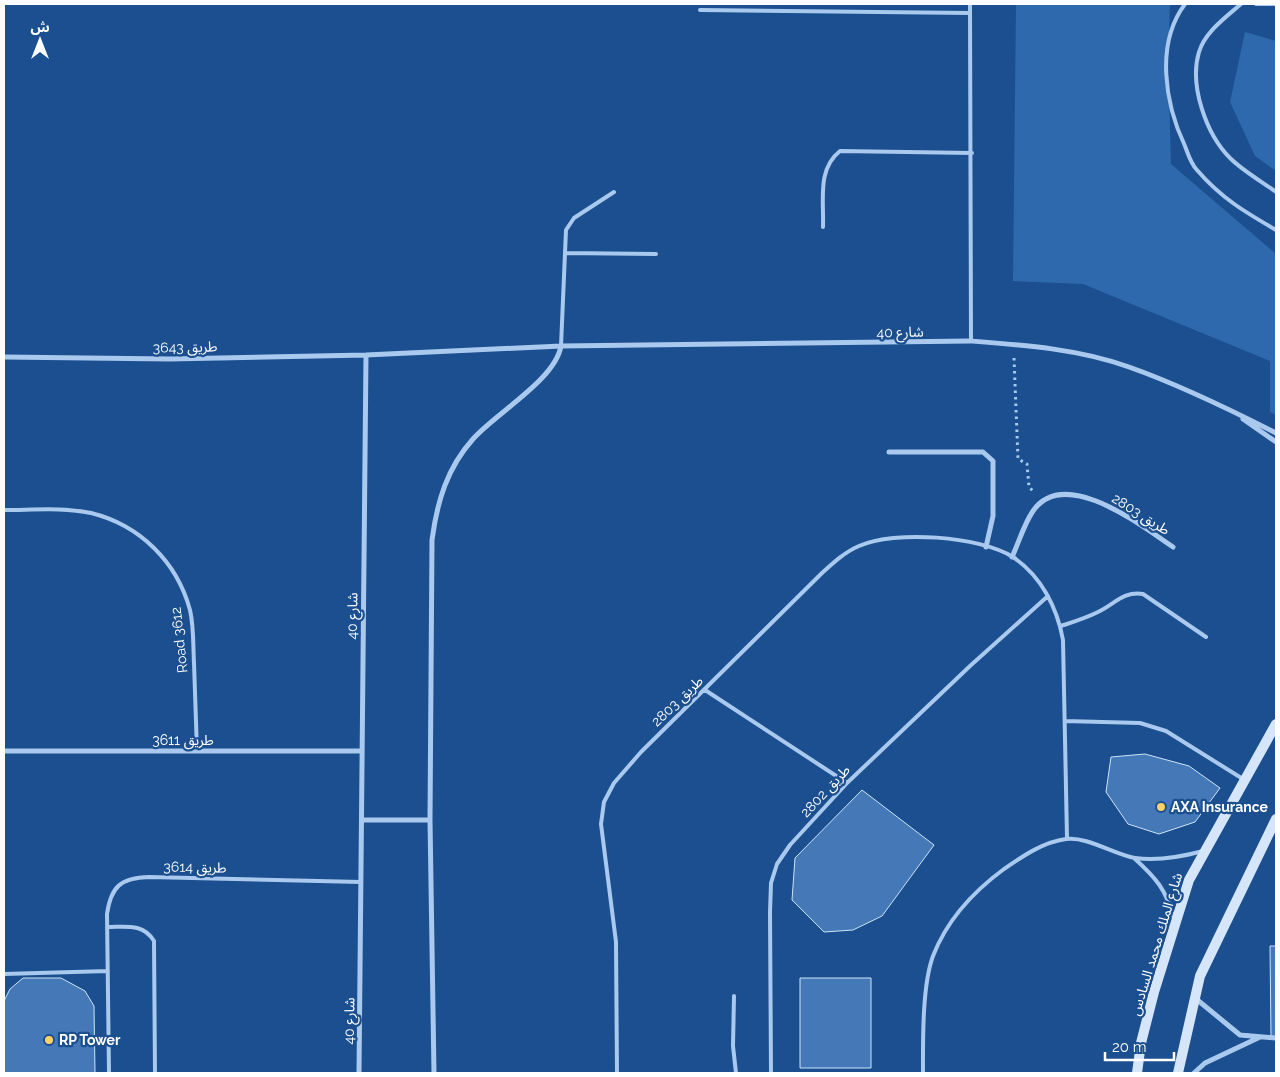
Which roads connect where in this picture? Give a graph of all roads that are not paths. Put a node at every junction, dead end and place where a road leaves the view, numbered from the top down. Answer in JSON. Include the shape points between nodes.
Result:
{"nodes":[{"id":1,"x":970,"y":4,"type":"edge"},
{"id":2,"x":1185,"y":4,"type":"edge"},
{"id":3,"x":1241,"y":4,"type":"edge"},
{"id":4,"x":1256,"y":4,"type":"edge"},
{"id":5,"x":1276,"y":4,"type":"edge"},
{"id":6,"x":700,"y":10,"type":"dead end"},
{"id":7,"x":970,"y":13,"type":"junction"},
{"id":8,"x":972,"y":153,"type":"junction"},
{"id":9,"x":614,"y":192,"type":"dead end"},
{"id":10,"x":1276,"y":192,"type":"edge"},
{"id":11,"x":823,"y":226,"type":"dead end"},
{"id":12,"x":1276,"y":230,"type":"edge"},
{"id":13,"x":565,"y":253,"type":"junction"},
{"id":14,"x":656,"y":254,"type":"dead end"},
{"id":15,"x":971,"y":342,"type":"junction"},
{"id":16,"x":561,"y":346,"type":"junction"},
{"id":17,"x":366,"y":355,"type":"junction"},
{"id":18,"x":4,"y":357,"type":"edge"},
{"id":19,"x":1228,"y":409,"type":"junction"},
{"id":20,"x":1276,"y":433,"type":"edge"},
{"id":21,"x":1276,"y":442,"type":"edge"},
{"id":22,"x":889,"y":452,"type":"dead end"},
{"id":23,"x":4,"y":510,"type":"edge"},
{"id":24,"x":986,"y":547,"type":"junction"},
{"id":25,"x":1173,"y":547,"type":"dead end"},
{"id":26,"x":1012,"y":557,"type":"junction"},
{"id":27,"x":1048,"y":596,"type":"junction"},
{"id":28,"x":1061,"y":626,"type":"junction"},
{"id":29,"x":1206,"y":637,"type":"dead end"},
{"id":30,"x":705,"y":690,"type":"junction"},
{"id":31,"x":1065,"y":721,"type":"junction"},
{"id":32,"x":1276,"y":724,"type":"edge"},
{"id":33,"x":4,"y":751,"type":"edge"},
{"id":34,"x":197,"y":751,"type":"junction"},
{"id":35,"x":362,"y":751,"type":"junction"},
{"id":36,"x":1245,"y":780,"type":"junction"},
{"id":37,"x":847,"y":783,"type":"junction"},
{"id":38,"x":1276,"y":819,"type":"edge"},
{"id":39,"x":362,"y":820,"type":"junction"},
{"id":40,"x":430,"y":820,"type":"junction"},
{"id":41,"x":1067,"y":838,"type":"junction"},
{"id":42,"x":1205,"y":850,"type":"junction"},
{"id":43,"x":1134,"y":858,"type":"junction"},
{"id":44,"x":361,"y":882,"type":"junction"},
{"id":45,"x":1175,"y":922,"type":"junction"},
{"id":46,"x":107,"y":927,"type":"junction"},
{"id":47,"x":108,"y":971,"type":"junction"},
{"id":48,"x":4,"y":974,"type":"edge"},
{"id":49,"x":734,"y":996,"type":"dead end"},
{"id":50,"x":1194,"y":997,"type":"junction"},
{"id":51,"x":1258,"y":1038,"type":"junction"},
{"id":52,"x":1276,"y":1038,"type":"edge"},
{"id":53,"x":109,"y":1073,"type":"edge"},
{"id":54,"x":155,"y":1073,"type":"edge"},
{"id":55,"x":359,"y":1073,"type":"edge"},
{"id":56,"x":434,"y":1073,"type":"edge"},
{"id":57,"x":617,"y":1073,"type":"edge"},
{"id":58,"x":736,"y":1073,"type":"edge"},
{"id":59,"x":771,"y":1073,"type":"edge"},
{"id":60,"x":923,"y":1073,"type":"edge"},
{"id":61,"x":1137,"y":1073,"type":"edge"},
{"id":62,"x":1178,"y":1073,"type":"edge"},
{"id":63,"x":1194,"y":1073,"type":"edge"}],
"edges":[{"from":1,"to":7,"type":"lane"},
{"from":2,"to":12,"type":"lane","via":[[1176,16],[1168,46],[1168,92],[1175,126],[1195,169],[1234,206]]},
{"from":3,"to":10,"type":"lane","via":[[1214,28],[1199,52],[1196,83],[1204,118],[1230,157]]},
{"from":4,"to":5,"type":"lane"},
{"from":6,"to":7,"type":"lane"},
{"from":7,"to":8,"type":"lane"},
{"from":8,"to":11,"type":"lane","via":[[840,151],[831,158],[824,171]]},
{"from":8,"to":15,"type":"lane"},
{"from":9,"to":13,"type":"lane","via":[[570,223],[565,236]]},
{"from":13,"to":14,"type":"lane"},
{"from":13,"to":16,"type":"lane"},
{"from":15,"to":16,"type":"street","name":"شارع 40"},
{"from":15,"to":19,"type":"street","name":"شارع 40","via":[[1014,344],[1079,354],[1128,367]]},
{"from":16,"to":17,"type":"street","name":"شارع 40"},
{"from":16,"to":40,"type":"street","via":[[559,356],[548,372],[474,438],[462,453],[444,485],[435,512],[432,540]]},
{"from":17,"to":18,"type":"street","name":"طريق 3643","via":[[170,359]]},
{"from":17,"to":35,"type":"street","name":"شارع 40"},
{"from":19,"to":20,"type":"street","name":"شارع 40"},
{"from":19,"to":21,"type":"street","name":"شارع 40"},
{"from":22,"to":24,"type":"street","via":[[977,452],[989,456],[993,461],[993,507]]},
{"from":23,"to":34,"type":"lane","name":"Road 3612","via":[[66,510],[114,520],[136,532],[171,567],[190,612]]},
{"from":24,"to":26,"type":"lane","name":"طريق 2803"},
{"from":24,"to":30,"type":"lane","name":"طريق 2803","via":[[963,541],[904,536],[859,546],[822,572]]},
{"from":25,"to":26,"type":"street","name":"طريق 2803","via":[[1099,501],[1068,496],[1043,502],[1034,511]]},
{"from":26,"to":27,"type":"lane","name":"طريق 2803","via":[[1032,574]]},
{"from":27,"to":28,"type":"lane","name":"طريق 2803"},
{"from":27,"to":37,"type":"lane","name":"طريق 2802"},
{"from":28,"to":29,"type":"lane","via":[[1097,613],[1133,592],[1143,594]]},
{"from":28,"to":31,"type":"lane","name":"طريق 2803","via":[[1065,659]]},
{"from":30,"to":37,"type":"lane"},
{"from":30,"to":57,"type":"lane","name":"طريق 2803","via":[[627,766],[604,802],[601,824],[616,942]]},
{"from":31,"to":36,"type":"lane","via":[[1140,723],[1166,731]]},
{"from":31,"to":41,"type":"lane","name":"طريق 2803"},
{"from":32,"to":36,"type":"main road","name":"شارع الملك محمد السادس"},
{"from":33,"to":34,"type":"street","name":"طريق 3611"},
{"from":34,"to":35,"type":"street","name":"طريق 3611"},
{"from":35,"to":39,"type":"street","name":"شارع 40"},
{"from":36,"to":42,"type":"main road","name":"شارع الملك محمد السادس"},
{"from":37,"to":59,"type":"lane","name":"طريق 2802","via":[[790,845],[777,864],[771,883]]},
{"from":38,"to":50,"type":"main road","via":[[1200,976]]},
{"from":39,"to":40,"type":"street"},
{"from":39,"to":44,"type":"street","name":"شارع 40"},
{"from":40,"to":56,"type":"street"},
{"from":41,"to":43,"type":"lane"},
{"from":41,"to":60,"type":"lane","via":[[1028,852],[981,885],[955,915],[933,956],[926,999]]},
{"from":42,"to":43,"type":"lane","via":[[1164,859]]},
{"from":42,"to":45,"type":"main road","name":"شارع الملك محمد السادس","via":[[1189,880]]},
{"from":43,"to":45,"type":"lane","via":[[1158,880],[1168,898]]},
{"from":44,"to":46,"type":"lane","name":"طريق 3614","via":[[133,878],[119,884],[109,898]]},
{"from":44,"to":55,"type":"street","name":"شارع 40"},
{"from":45,"to":61,"type":"main road","name":"شارع الملك محمد السادس","via":[[1141,1043]]},
{"from":46,"to":47,"type":"lane","name":"طريق 3614"},
{"from":46,"to":54,"type":"lane","via":[[139,927],[154,940]]},
{"from":47,"to":48,"type":"lane"},
{"from":47,"to":53,"type":"lane","name":"طريق 3614"},
{"from":49,"to":58,"type":"lane"},
{"from":50,"to":51,"type":"street","via":[[1240,1035]]},
{"from":50,"to":62,"type":"main road"},
{"from":51,"to":52,"type":"street"},
{"from":51,"to":63,"type":"street","via":[[1205,1063]]}]}
